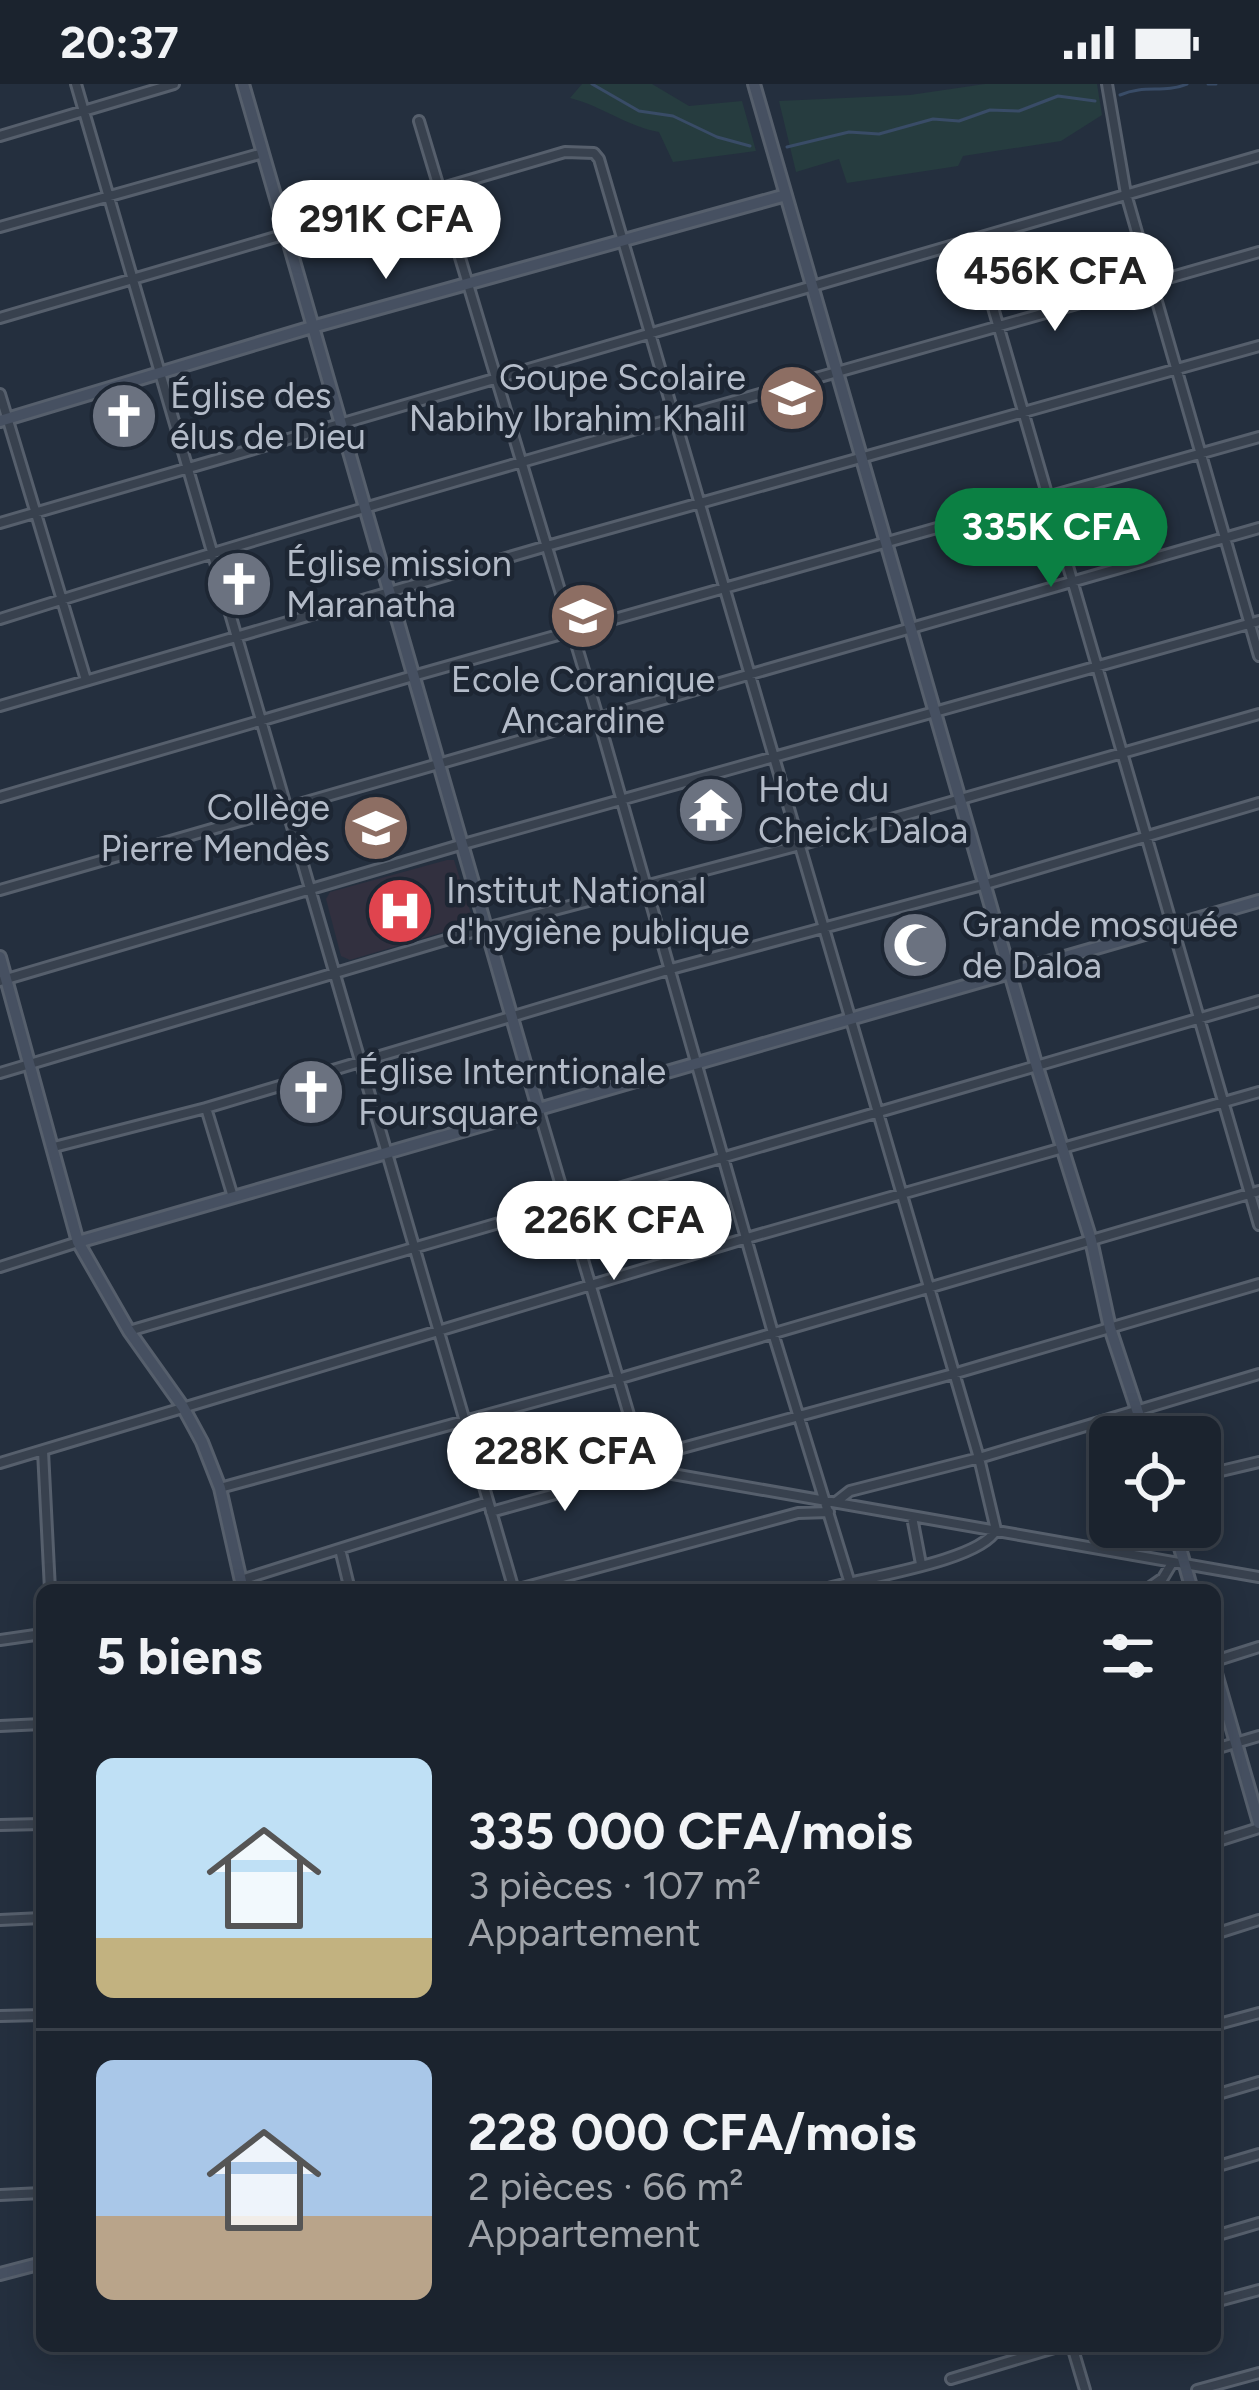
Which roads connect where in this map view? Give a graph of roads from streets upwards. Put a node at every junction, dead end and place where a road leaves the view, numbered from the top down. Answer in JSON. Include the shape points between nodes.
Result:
{"nodes":[{"id":1,"x":76,"y":84,"type":"edge"},
{"id":2,"x":174,"y":84,"type":"edge"},
{"id":3,"x":243,"y":84,"type":"edge"},
{"id":4,"x":754,"y":84,"type":"edge"},
{"id":5,"x":1107,"y":84,"type":"edge"},
{"id":6,"x":84,"y":111,"type":"junction"},
{"id":7,"x":418,"y":121,"type":"dead end"},
{"id":8,"x":0,"y":136,"type":"edge"},
{"id":9,"x":262,"y":153,"type":"junction"},
{"id":10,"x":1259,"y":156,"type":"edge"},
{"id":11,"x":441,"y":190,"type":"junction"},
{"id":12,"x":1126,"y":194,"type":"junction"},
{"id":13,"x":786,"y":195,"type":"junction"},
{"id":14,"x":107,"y":196,"type":"junction"},
{"id":15,"x":0,"y":227,"type":"edge"},
{"id":16,"x":285,"y":235,"type":"junction"},
{"id":17,"x":624,"y":241,"type":"junction"},
{"id":18,"x":974,"y":242,"type":"junction"},
{"id":19,"x":1259,"y":252,"type":"edge"},
{"id":20,"x":131,"y":281,"type":"junction"},
{"id":21,"x":468,"y":283,"type":"junction"},
{"id":22,"x":1151,"y":284,"type":"junction"},
{"id":23,"x":814,"y":287,"type":"junction"},
{"id":24,"x":0,"y":318,"type":"edge"},
{"id":25,"x":312,"y":327,"type":"junction"},
{"id":26,"x":998,"y":329,"type":"junction"},
{"id":27,"x":650,"y":332,"type":"junction"},
{"id":28,"x":1259,"y":346,"type":"edge"},
{"id":29,"x":1177,"y":370,"type":"junction"},
{"id":30,"x":160,"y":373,"type":"junction"},
{"id":31,"x":840,"y":374,"type":"junction"},
{"id":32,"x":498,"y":380,"type":"junction"},
{"id":33,"x":0,"y":394,"type":"edge"},
{"id":34,"x":1022,"y":414,"type":"junction"},
{"id":35,"x":675,"y":416,"type":"junction"},
{"id":36,"x":3,"y":420,"type":"edge"},
{"id":37,"x":341,"y":425,"type":"junction"},
{"id":38,"x":1259,"y":436,"type":"edge"},
{"id":39,"x":1201,"y":454,"type":"junction"},
{"id":40,"x":863,"y":458,"type":"junction"},
{"id":41,"x":519,"y":462,"type":"junction"},
{"id":42,"x":189,"y":470,"type":"junction"},
{"id":43,"x":1046,"y":499,"type":"junction"},
{"id":44,"x":701,"y":502,"type":"junction"},
{"id":45,"x":365,"y":509,"type":"junction"},
{"id":46,"x":36,"y":512,"type":"junction"},
{"id":47,"x":0,"y":524,"type":"edge"},
{"id":48,"x":1259,"y":528,"type":"edge"},
{"id":49,"x":1225,"y":538,"type":"junction"},
{"id":50,"x":887,"y":544,"type":"junction"},
{"id":51,"x":547,"y":546,"type":"junction"},
{"id":52,"x":212,"y":553,"type":"junction"},
{"id":53,"x":1071,"y":581,"type":"junction"},
{"id":54,"x":726,"y":590,"type":"junction"},
{"id":55,"x":389,"y":591,"type":"junction"},
{"id":56,"x":61,"y":599,"type":"junction"},
{"id":57,"x":0,"y":619,"type":"edge"},
{"id":58,"x":1254,"y":622,"type":"edge"},
{"id":59,"x":913,"y":629,"type":"junction"},
{"id":60,"x":572,"y":632,"type":"junction"},
{"id":61,"x":238,"y":634,"type":"junction"},
{"id":62,"x":1259,"y":656,"type":"edge"},
{"id":63,"x":1097,"y":667,"type":"junction"},
{"id":64,"x":750,"y":673,"type":"junction"},
{"id":65,"x":413,"y":676,"type":"junction"},
{"id":66,"x":86,"y":680,"type":"junction"},
{"id":67,"x":0,"y":706,"type":"edge"},
{"id":68,"x":937,"y":713,"type":"junction"},
{"id":69,"x":1259,"y":714,"type":"edge"},
{"id":70,"x":598,"y":717,"type":"junction"},
{"id":71,"x":262,"y":721,"type":"junction"},
{"id":72,"x":1121,"y":753,"type":"junction"},
{"id":73,"x":776,"y":759,"type":"junction"},
{"id":74,"x":438,"y":762,"type":"junction"},
{"id":75,"x":0,"y":797,"type":"edge"},
{"id":76,"x":960,"y":797,"type":"junction"},
{"id":77,"x":622,"y":802,"type":"junction"},
{"id":78,"x":1259,"y":803,"type":"edge"},
{"id":79,"x":288,"y":807,"type":"junction"},
{"id":80,"x":1145,"y":837,"type":"junction"},
{"id":81,"x":460,"y":845,"type":"junction"},
{"id":82,"x":800,"y":845,"type":"junction"},
{"id":83,"x":986,"y":884,"type":"junction"},
{"id":84,"x":644,"y":886,"type":"junction"},
{"id":85,"x":312,"y":888,"type":"junction"},
{"id":86,"x":0,"y":890,"type":"edge"},
{"id":87,"x":1259,"y":901,"type":"edge"},
{"id":88,"x":1171,"y":927,"type":"junction"},
{"id":89,"x":486,"y":928,"type":"junction"},
{"id":90,"x":825,"y":928,"type":"junction"},
{"id":91,"x":0,"y":957,"type":"edge"},
{"id":92,"x":671,"y":969,"type":"junction"},
{"id":93,"x":335,"y":972,"type":"junction"},
{"id":94,"x":1011,"y":973,"type":"junction"},
{"id":95,"x":3,"y":980,"type":"edge"},
{"id":96,"x":1259,"y":1001,"type":"edge"},
{"id":97,"x":512,"y":1016,"type":"junction"},
{"id":98,"x":1199,"y":1018,"type":"junction"},
{"id":99,"x":850,"y":1019,"type":"junction"},
{"id":100,"x":698,"y":1061,"type":"junction"},
{"id":101,"x":361,"y":1062,"type":"junction"},
{"id":102,"x":30,"y":1064,"type":"junction"},
{"id":103,"x":1037,"y":1067,"type":"junction"},
{"id":104,"x":0,"y":1073,"type":"edge"},
{"id":105,"x":1259,"y":1092,"type":"edge"},
{"id":106,"x":1223,"y":1103,"type":"junction"},
{"id":107,"x":206,"y":1108,"type":"junction"},
{"id":108,"x":538,"y":1108,"type":"junction"},
{"id":109,"x":878,"y":1112,"type":"junction"},
{"id":110,"x":54,"y":1148,"type":"junction"},
{"id":111,"x":1064,"y":1151,"type":"junction"},
{"id":112,"x":387,"y":1152,"type":"junction"},
{"id":113,"x":725,"y":1158,"type":"junction"},
{"id":114,"x":1255,"y":1192,"type":"edge"},
{"id":115,"x":233,"y":1197,"type":"junction"},
{"id":116,"x":902,"y":1197,"type":"junction"},
{"id":117,"x":565,"y":1201,"type":"junction"},
{"id":118,"x":1259,"y":1225,"type":"edge"},
{"id":119,"x":747,"y":1238,"type":"junction"},
{"id":120,"x":1091,"y":1240,"type":"junction"},
{"id":121,"x":79,"y":1242,"type":"junction"},
{"id":122,"x":415,"y":1247,"type":"junction"},
{"id":123,"x":0,"y":1267,"type":"edge"},
{"id":124,"x":1259,"y":1284,"type":"edge"},
{"id":125,"x":592,"y":1286,"type":"junction"},
{"id":126,"x":928,"y":1288,"type":"junction"},
{"id":127,"x":1110,"y":1328,"type":"junction"},
{"id":128,"x":129,"y":1330,"type":"junction"},
{"id":129,"x":440,"y":1332,"type":"junction"},
{"id":130,"x":772,"y":1333,"type":"junction"},
{"id":131,"x":953,"y":1374,"type":"junction"},
{"id":132,"x":1259,"y":1374,"type":"edge"},
{"id":133,"x":621,"y":1378,"type":"junction"},
{"id":134,"x":183,"y":1407,"type":"junction"},
{"id":135,"x":1136,"y":1408,"type":"junction"},
{"id":136,"x":1139,"y":1416,"type":"edge"},
{"id":137,"x":800,"y":1418,"type":"junction"},
{"id":138,"x":467,"y":1420,"type":"junction"},
{"id":139,"x":475,"y":1446,"type":"junction"},
{"id":140,"x":43,"y":1451,"type":"junction"},
{"id":141,"x":557,"y":1457,"type":"junction"},
{"id":142,"x":979,"y":1458,"type":"junction"},
{"id":143,"x":1259,"y":1462,"type":"edge"},
{"id":144,"x":0,"y":1463,"type":"edge"},
{"id":145,"x":643,"y":1464,"type":"junction"},
{"id":146,"x":1221,"y":1471,"type":"edge"},
{"id":147,"x":220,"y":1488,"type":"junction"},
{"id":148,"x":830,"y":1506,"type":"junction"},
{"id":149,"x":490,"y":1507,"type":"junction"},
{"id":150,"x":912,"y":1517,"type":"junction"},
{"id":151,"x":996,"y":1531,"type":"junction"},
{"id":152,"x":1177,"y":1548,"type":"edge"},
{"id":153,"x":340,"y":1549,"type":"junction"},
{"id":154,"x":1179,"y":1563,"type":"junction"},
{"id":155,"x":921,"y":1564,"type":"junction"},
{"id":156,"x":1259,"y":1577,"type":"edge"},
{"id":157,"x":50,"y":1584,"type":"edge"},
{"id":158,"x":242,"y":1584,"type":"edge"},
{"id":159,"x":245,"y":1584,"type":"edge"},
{"id":160,"x":349,"y":1584,"type":"edge"},
{"id":161,"x":512,"y":1584,"type":"edge"},
{"id":162,"x":536,"y":1584,"type":"edge"},
{"id":163,"x":850,"y":1584,"type":"edge"},
{"id":164,"x":857,"y":1584,"type":"edge"},
{"id":165,"x":1154,"y":1584,"type":"edge"},
{"id":166,"x":1189,"y":1584,"type":"edge"},
{"id":167,"x":36,"y":1635,"type":"edge"},
{"id":168,"x":0,"y":1640,"type":"edge"},
{"id":169,"x":1259,"y":1648,"type":"edge"},
{"id":170,"x":1221,"y":1659,"type":"edge"},
{"id":171,"x":1221,"y":1691,"type":"edge"},
{"id":172,"x":36,"y":1724,"type":"edge"},
{"id":173,"x":0,"y":1726,"type":"edge"},
{"id":174,"x":1259,"y":1736,"type":"edge"},
{"id":175,"x":1236,"y":1742,"type":"junction"},
{"id":176,"x":1221,"y":1747,"type":"edge"},
{"id":177,"x":0,"y":1825,"type":"edge"},
{"id":178,"x":36,"y":1825,"type":"edge"},
{"id":179,"x":1259,"y":1826,"type":"edge"},
{"id":180,"x":1221,"y":1840,"type":"edge"},
{"id":181,"x":36,"y":1918,"type":"edge"},
{"id":182,"x":0,"y":1920,"type":"edge"},
{"id":183,"x":1259,"y":1920,"type":"edge"},
{"id":184,"x":1221,"y":1932,"type":"edge"},
{"id":185,"x":1259,"y":2013,"type":"edge"},
{"id":186,"x":0,"y":2015,"type":"edge"},
{"id":187,"x":36,"y":2015,"type":"edge"},
{"id":188,"x":1221,"y":2023,"type":"edge"},
{"id":189,"x":1259,"y":2082,"type":"edge"},
{"id":190,"x":1221,"y":2094,"type":"edge"},
{"id":191,"x":1259,"y":2154,"type":"edge"},
{"id":192,"x":1221,"y":2165,"type":"edge"},
{"id":193,"x":36,"y":2193,"type":"edge"},
{"id":194,"x":0,"y":2195,"type":"edge"},
{"id":195,"x":1259,"y":2223,"type":"edge"},
{"id":196,"x":1221,"y":2234,"type":"edge"},
{"id":197,"x":36,"y":2265,"type":"edge"},
{"id":198,"x":0,"y":2274,"type":"edge"},
{"id":199,"x":1259,"y":2290,"type":"edge"},
{"id":200,"x":1221,"y":2300,"type":"edge"},
{"id":201,"x":1040,"y":2352,"type":"edge"},
{"id":202,"x":1074,"y":2352,"type":"edge"},
{"id":203,"x":1259,"y":2374,"type":"edge"},
{"id":204,"x":951,"y":2378,"type":"dead end"},
{"id":205,"x":1085,"y":2390,"type":"edge"},
{"id":206,"x":1197,"y":2390,"type":"edge"}],
"edges":[{"from":1,"to":6,"type":"street"},
{"from":2,"to":6,"type":"street"},
{"from":3,"to":9,"type":"street"},
{"from":4,"to":13,"type":"street"},
{"from":5,"to":12,"type":"street"},
{"from":6,"to":8,"type":"street"},
{"from":6,"to":14,"type":"street"},
{"from":7,"to":11,"type":"street"},
{"from":9,"to":14,"type":"street"},
{"from":9,"to":16,"type":"street"},
{"from":10,"to":12,"type":"street"},
{"from":11,"to":16,"type":"street"},
{"from":11,"to":17,"type":"street","via":[[565,152],[594,153]]},
{"from":11,"to":21,"type":"street"},
{"from":12,"to":18,"type":"street"},
{"from":12,"to":22,"type":"street"},
{"from":13,"to":17,"type":"street"},
{"from":13,"to":23,"type":"street"},
{"from":14,"to":15,"type":"street"},
{"from":14,"to":20,"type":"street"},
{"from":16,"to":20,"type":"street"},
{"from":16,"to":25,"type":"street"},
{"from":17,"to":21,"type":"street"},
{"from":17,"to":27,"type":"street"},
{"from":18,"to":23,"type":"street"},
{"from":18,"to":26,"type":"street"},
{"from":19,"to":22,"type":"street"},
{"from":20,"to":24,"type":"street"},
{"from":20,"to":30,"type":"street"},
{"from":21,"to":25,"type":"street"},
{"from":21,"to":32,"type":"street"},
{"from":22,"to":26,"type":"street"},
{"from":22,"to":29,"type":"street"},
{"from":23,"to":27,"type":"street"},
{"from":23,"to":31,"type":"street"},
{"from":25,"to":30,"type":"street"},
{"from":25,"to":37,"type":"street"},
{"from":26,"to":31,"type":"street"},
{"from":26,"to":34,"type":"street"},
{"from":27,"to":32,"type":"street"},
{"from":27,"to":35,"type":"street"},
{"from":28,"to":29,"type":"street"},
{"from":29,"to":34,"type":"street"},
{"from":29,"to":39,"type":"street"},
{"from":30,"to":36,"type":"street"},
{"from":30,"to":42,"type":"street"},
{"from":31,"to":35,"type":"street"},
{"from":31,"to":40,"type":"street"},
{"from":32,"to":37,"type":"street"},
{"from":32,"to":41,"type":"street"},
{"from":33,"to":36,"type":"street"},
{"from":34,"to":40,"type":"street"},
{"from":34,"to":43,"type":"street"},
{"from":35,"to":41,"type":"street"},
{"from":35,"to":44,"type":"street"},
{"from":36,"to":46,"type":"street"},
{"from":37,"to":42,"type":"street"},
{"from":37,"to":45,"type":"street"},
{"from":38,"to":39,"type":"street"},
{"from":39,"to":43,"type":"street"},
{"from":39,"to":49,"type":"street"},
{"from":40,"to":44,"type":"street"},
{"from":40,"to":50,"type":"street"},
{"from":41,"to":45,"type":"street"},
{"from":41,"to":51,"type":"street"},
{"from":42,"to":46,"type":"street"},
{"from":42,"to":52,"type":"street"},
{"from":43,"to":50,"type":"street"},
{"from":43,"to":53,"type":"street"},
{"from":44,"to":51,"type":"street"},
{"from":44,"to":54,"type":"street"},
{"from":45,"to":52,"type":"street"},
{"from":45,"to":55,"type":"street"},
{"from":46,"to":47,"type":"street"},
{"from":46,"to":56,"type":"street"},
{"from":48,"to":49,"type":"street"},
{"from":49,"to":53,"type":"street"},
{"from":49,"to":58,"type":"street"},
{"from":50,"to":54,"type":"street"},
{"from":50,"to":59,"type":"street"},
{"from":51,"to":55,"type":"street"},
{"from":51,"to":60,"type":"street"},
{"from":52,"to":56,"type":"street"},
{"from":52,"to":61,"type":"street"},
{"from":53,"to":59,"type":"street"},
{"from":53,"to":63,"type":"street"},
{"from":54,"to":60,"type":"street"},
{"from":54,"to":64,"type":"street"},
{"from":55,"to":61,"type":"street"},
{"from":55,"to":65,"type":"street"},
{"from":56,"to":57,"type":"street"},
{"from":56,"to":66,"type":"street"},
{"from":58,"to":62,"type":"street"},
{"from":58,"to":63,"type":"street"},
{"from":59,"to":64,"type":"street"},
{"from":59,"to":68,"type":"street"},
{"from":60,"to":65,"type":"street"},
{"from":60,"to":70,"type":"street"},
{"from":61,"to":66,"type":"street"},
{"from":61,"to":71,"type":"street"},
{"from":63,"to":68,"type":"street"},
{"from":63,"to":72,"type":"street"},
{"from":64,"to":70,"type":"street"},
{"from":64,"to":73,"type":"street"},
{"from":65,"to":71,"type":"street"},
{"from":65,"to":74,"type":"street"},
{"from":66,"to":67,"type":"street"},
{"from":68,"to":73,"type":"street"},
{"from":68,"to":76,"type":"street"},
{"from":69,"to":72,"type":"street"},
{"from":70,"to":74,"type":"street"},
{"from":70,"to":77,"type":"street"},
{"from":71,"to":75,"type":"street"},
{"from":71,"to":79,"type":"street"},
{"from":72,"to":76,"type":"street"},
{"from":72,"to":80,"type":"street"},
{"from":73,"to":77,"type":"street"},
{"from":73,"to":82,"type":"street"},
{"from":74,"to":79,"type":"street"},
{"from":74,"to":81,"type":"street"},
{"from":76,"to":82,"type":"street"},
{"from":76,"to":83,"type":"street"},
{"from":77,"to":81,"type":"street"},
{"from":77,"to":84,"type":"street"},
{"from":78,"to":80,"type":"street"},
{"from":79,"to":85,"type":"street"},
{"from":79,"to":86,"type":"street"},
{"from":80,"to":83,"type":"street"},
{"from":80,"to":88,"type":"street"},
{"from":81,"to":85,"type":"street"},
{"from":81,"to":89,"type":"street"},
{"from":82,"to":84,"type":"street"},
{"from":82,"to":90,"type":"street"},
{"from":83,"to":90,"type":"street"},
{"from":83,"to":94,"type":"street"},
{"from":84,"to":89,"type":"street"},
{"from":84,"to":92,"type":"street"},
{"from":85,"to":93,"type":"street"},
{"from":85,"to":95,"type":"street"},
{"from":87,"to":88,"type":"street"},
{"from":88,"to":94,"type":"street"},
{"from":88,"to":98,"type":"street"},
{"from":89,"to":93,"type":"street"},
{"from":89,"to":97,"type":"street"},
{"from":90,"to":92,"type":"street"},
{"from":90,"to":99,"type":"street"},
{"from":91,"to":95,"type":"street"},
{"from":92,"to":97,"type":"street"},
{"from":92,"to":100,"type":"street"},
{"from":93,"to":101,"type":"street"},
{"from":93,"to":102,"type":"street"},
{"from":94,"to":99,"type":"street"},
{"from":94,"to":103,"type":"street"},
{"from":95,"to":102,"type":"street"},
{"from":96,"to":98,"type":"street"},
{"from":97,"to":101,"type":"street"},
{"from":97,"to":108,"type":"street"},
{"from":98,"to":103,"type":"street"},
{"from":98,"to":106,"type":"street"},
{"from":99,"to":100,"type":"street"},
{"from":99,"to":109,"type":"street"},
{"from":100,"to":108,"type":"street"},
{"from":100,"to":113,"type":"street"},
{"from":101,"to":107,"type":"street"},
{"from":101,"to":112,"type":"street"},
{"from":102,"to":104,"type":"street"},
{"from":102,"to":110,"type":"street"},
{"from":103,"to":109,"type":"street"},
{"from":103,"to":111,"type":"street"},
{"from":105,"to":106,"type":"street"},
{"from":106,"to":111,"type":"street"},
{"from":106,"to":114,"type":"street"},
{"from":107,"to":110,"type":"street"},
{"from":107,"to":115,"type":"street"},
{"from":108,"to":112,"type":"street"},
{"from":108,"to":117,"type":"street"},
{"from":109,"to":113,"type":"street"},
{"from":109,"to":116,"type":"street"},
{"from":110,"to":121,"type":"street"},
{"from":111,"to":116,"type":"street"},
{"from":111,"to":120,"type":"street"},
{"from":112,"to":115,"type":"street"},
{"from":112,"to":122,"type":"street"},
{"from":113,"to":117,"type":"street"},
{"from":113,"to":119,"type":"street"},
{"from":114,"to":118,"type":"street"},
{"from":114,"to":120,"type":"street"},
{"from":115,"to":121,"type":"street"},
{"from":116,"to":119,"type":"street"},
{"from":116,"to":126,"type":"street"},
{"from":117,"to":122,"type":"street"},
{"from":117,"to":125,"type":"street"},
{"from":119,"to":125,"type":"street"},
{"from":119,"to":130,"type":"street"},
{"from":120,"to":126,"type":"street"},
{"from":120,"to":127,"type":"street"},
{"from":121,"to":123,"type":"street"},
{"from":121,"to":128,"type":"street"},
{"from":122,"to":128,"type":"street"},
{"from":122,"to":129,"type":"street"},
{"from":124,"to":127,"type":"street"},
{"from":125,"to":129,"type":"street"},
{"from":125,"to":133,"type":"street"},
{"from":126,"to":130,"type":"street"},
{"from":126,"to":131,"type":"street"},
{"from":127,"to":131,"type":"street"},
{"from":127,"to":135,"type":"street"},
{"from":128,"to":134,"type":"street"},
{"from":129,"to":134,"type":"street"},
{"from":129,"to":138,"type":"street"},
{"from":130,"to":133,"type":"street"},
{"from":130,"to":137,"type":"street"},
{"from":131,"to":137,"type":"street"},
{"from":131,"to":142,"type":"street"},
{"from":132,"to":135,"type":"street"},
{"from":133,"to":138,"type":"street"},
{"from":133,"to":145,"type":"street"},
{"from":134,"to":140,"type":"street"},
{"from":134,"to":147,"type":"street"},
{"from":135,"to":136,"type":"street"},
{"from":135,"to":142,"type":"street"},
{"from":137,"to":145,"type":"street"},
{"from":137,"to":148,"type":"street"},
{"from":138,"to":139,"type":"street"},
{"from":138,"to":147,"type":"street"},
{"from":139,"to":141,"type":"street"},
{"from":139,"to":149,"type":"street"},
{"from":140,"to":144,"type":"street"},
{"from":140,"to":157,"type":"street"},
{"from":141,"to":145,"type":"street"},
{"from":141,"to":149,"type":"street","via":[[559,1493]]},
{"from":142,"to":148,"type":"street","via":[[850,1491]]},
{"from":142,"to":151,"type":"street"},
{"from":143,"to":146,"type":"street"},
{"from":145,"to":148,"type":"street"},
{"from":147,"to":158,"type":"street"},
{"from":148,"to":150,"type":"street"},
{"from":148,"to":162,"type":"street"},
{"from":148,"to":163,"type":"street"},
{"from":149,"to":153,"type":"street"},
{"from":149,"to":161,"type":"street"},
{"from":150,"to":151,"type":"street"},
{"from":150,"to":155,"type":"street"},
{"from":151,"to":154,"type":"street"},
{"from":151,"to":155,"type":"street","via":[[981,1546]]},
{"from":152,"to":154,"type":"street"},
{"from":153,"to":159,"type":"street"},
{"from":153,"to":160,"type":"street"},
{"from":154,"to":156,"type":"street"},
{"from":154,"to":165,"type":"street"},
{"from":154,"to":166,"type":"street"},
{"from":155,"to":164,"type":"street"},
{"from":167,"to":168,"type":"street"},
{"from":169,"to":170,"type":"street"},
{"from":171,"to":175,"type":"street"},
{"from":172,"to":173,"type":"street"},
{"from":174,"to":175,"type":"street"},
{"from":175,"to":176,"type":"street"},
{"from":175,"to":179,"type":"street"},
{"from":177,"to":178,"type":"street"},
{"from":179,"to":180,"type":"street"},
{"from":181,"to":182,"type":"street"},
{"from":183,"to":184,"type":"street"},
{"from":185,"to":188,"type":"street"},
{"from":186,"to":187,"type":"street"},
{"from":189,"to":190,"type":"street"},
{"from":191,"to":192,"type":"street"},
{"from":193,"to":194,"type":"street"},
{"from":195,"to":196,"type":"street"},
{"from":197,"to":198,"type":"street"},
{"from":199,"to":200,"type":"street"},
{"from":201,"to":204,"type":"street"},
{"from":202,"to":205,"type":"street"},
{"from":203,"to":206,"type":"street"}]}
